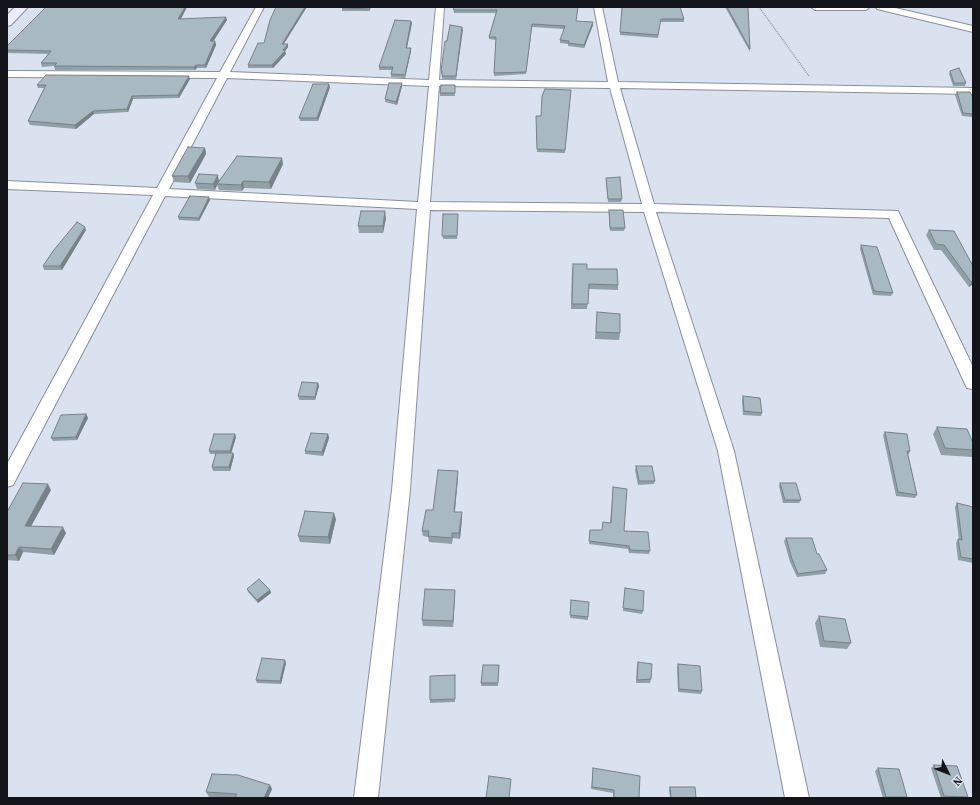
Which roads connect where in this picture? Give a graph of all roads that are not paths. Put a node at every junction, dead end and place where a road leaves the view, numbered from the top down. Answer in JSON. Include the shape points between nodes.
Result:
{"nodes":[{"id":1,"x":22,"y":7,"type":"edge"},
{"id":2,"x":260,"y":7,"type":"edge"},
{"id":3,"x":440,"y":7,"type":"edge"},
{"id":4,"x":598,"y":7,"type":"edge"},
{"id":5,"x":815,"y":7,"type":"edge"},
{"id":6,"x":866,"y":7,"type":"edge"},
{"id":7,"x":880,"y":7,"type":"edge"},
{"id":8,"x":7,"y":22,"type":"edge"},
{"id":9,"x":973,"y":29,"type":"edge"},
{"id":10,"x":7,"y":74,"type":"edge"},
{"id":11,"x":224,"y":75,"type":"junction"},
{"id":12,"x":434,"y":84,"type":"junction"},
{"id":13,"x":613,"y":84,"type":"junction"},
{"id":14,"x":973,"y":91,"type":"edge"},
{"id":15,"x":7,"y":186,"type":"edge"},
{"id":16,"x":161,"y":192,"type":"junction"},
{"id":17,"x":424,"y":206,"type":"junction"},
{"id":18,"x":649,"y":208,"type":"junction"},
{"id":19,"x":973,"y":384,"type":"edge"},
{"id":20,"x":7,"y":480,"type":"edge"},
{"id":21,"x":366,"y":798,"type":"edge"},
{"id":22,"x":798,"y":798,"type":"edge"}],
"edges":[{"from":1,"to":8,"type":"main road"},
{"from":2,"to":11,"type":"street"},
{"from":3,"to":12,"type":"street"},
{"from":4,"to":13,"type":"street"},
{"from":5,"to":6,"type":"street"},
{"from":7,"to":9,"type":"street"},
{"from":10,"to":11,"type":"street"},
{"from":11,"to":12,"type":"street"},
{"from":11,"to":16,"type":"street"},
{"from":12,"to":13,"type":"street"},
{"from":12,"to":17,"type":"street"},
{"from":13,"to":14,"type":"street"},
{"from":13,"to":18,"type":"street"},
{"from":15,"to":16,"type":"street"},
{"from":16,"to":17,"type":"street"},
{"from":16,"to":20,"type":"street"},
{"from":17,"to":18,"type":"street"},
{"from":17,"to":21,"type":"street","via":[[401,490]]},
{"from":18,"to":19,"type":"street","via":[[894,214]]},
{"from":18,"to":22,"type":"street","via":[[726,451]]}]}
